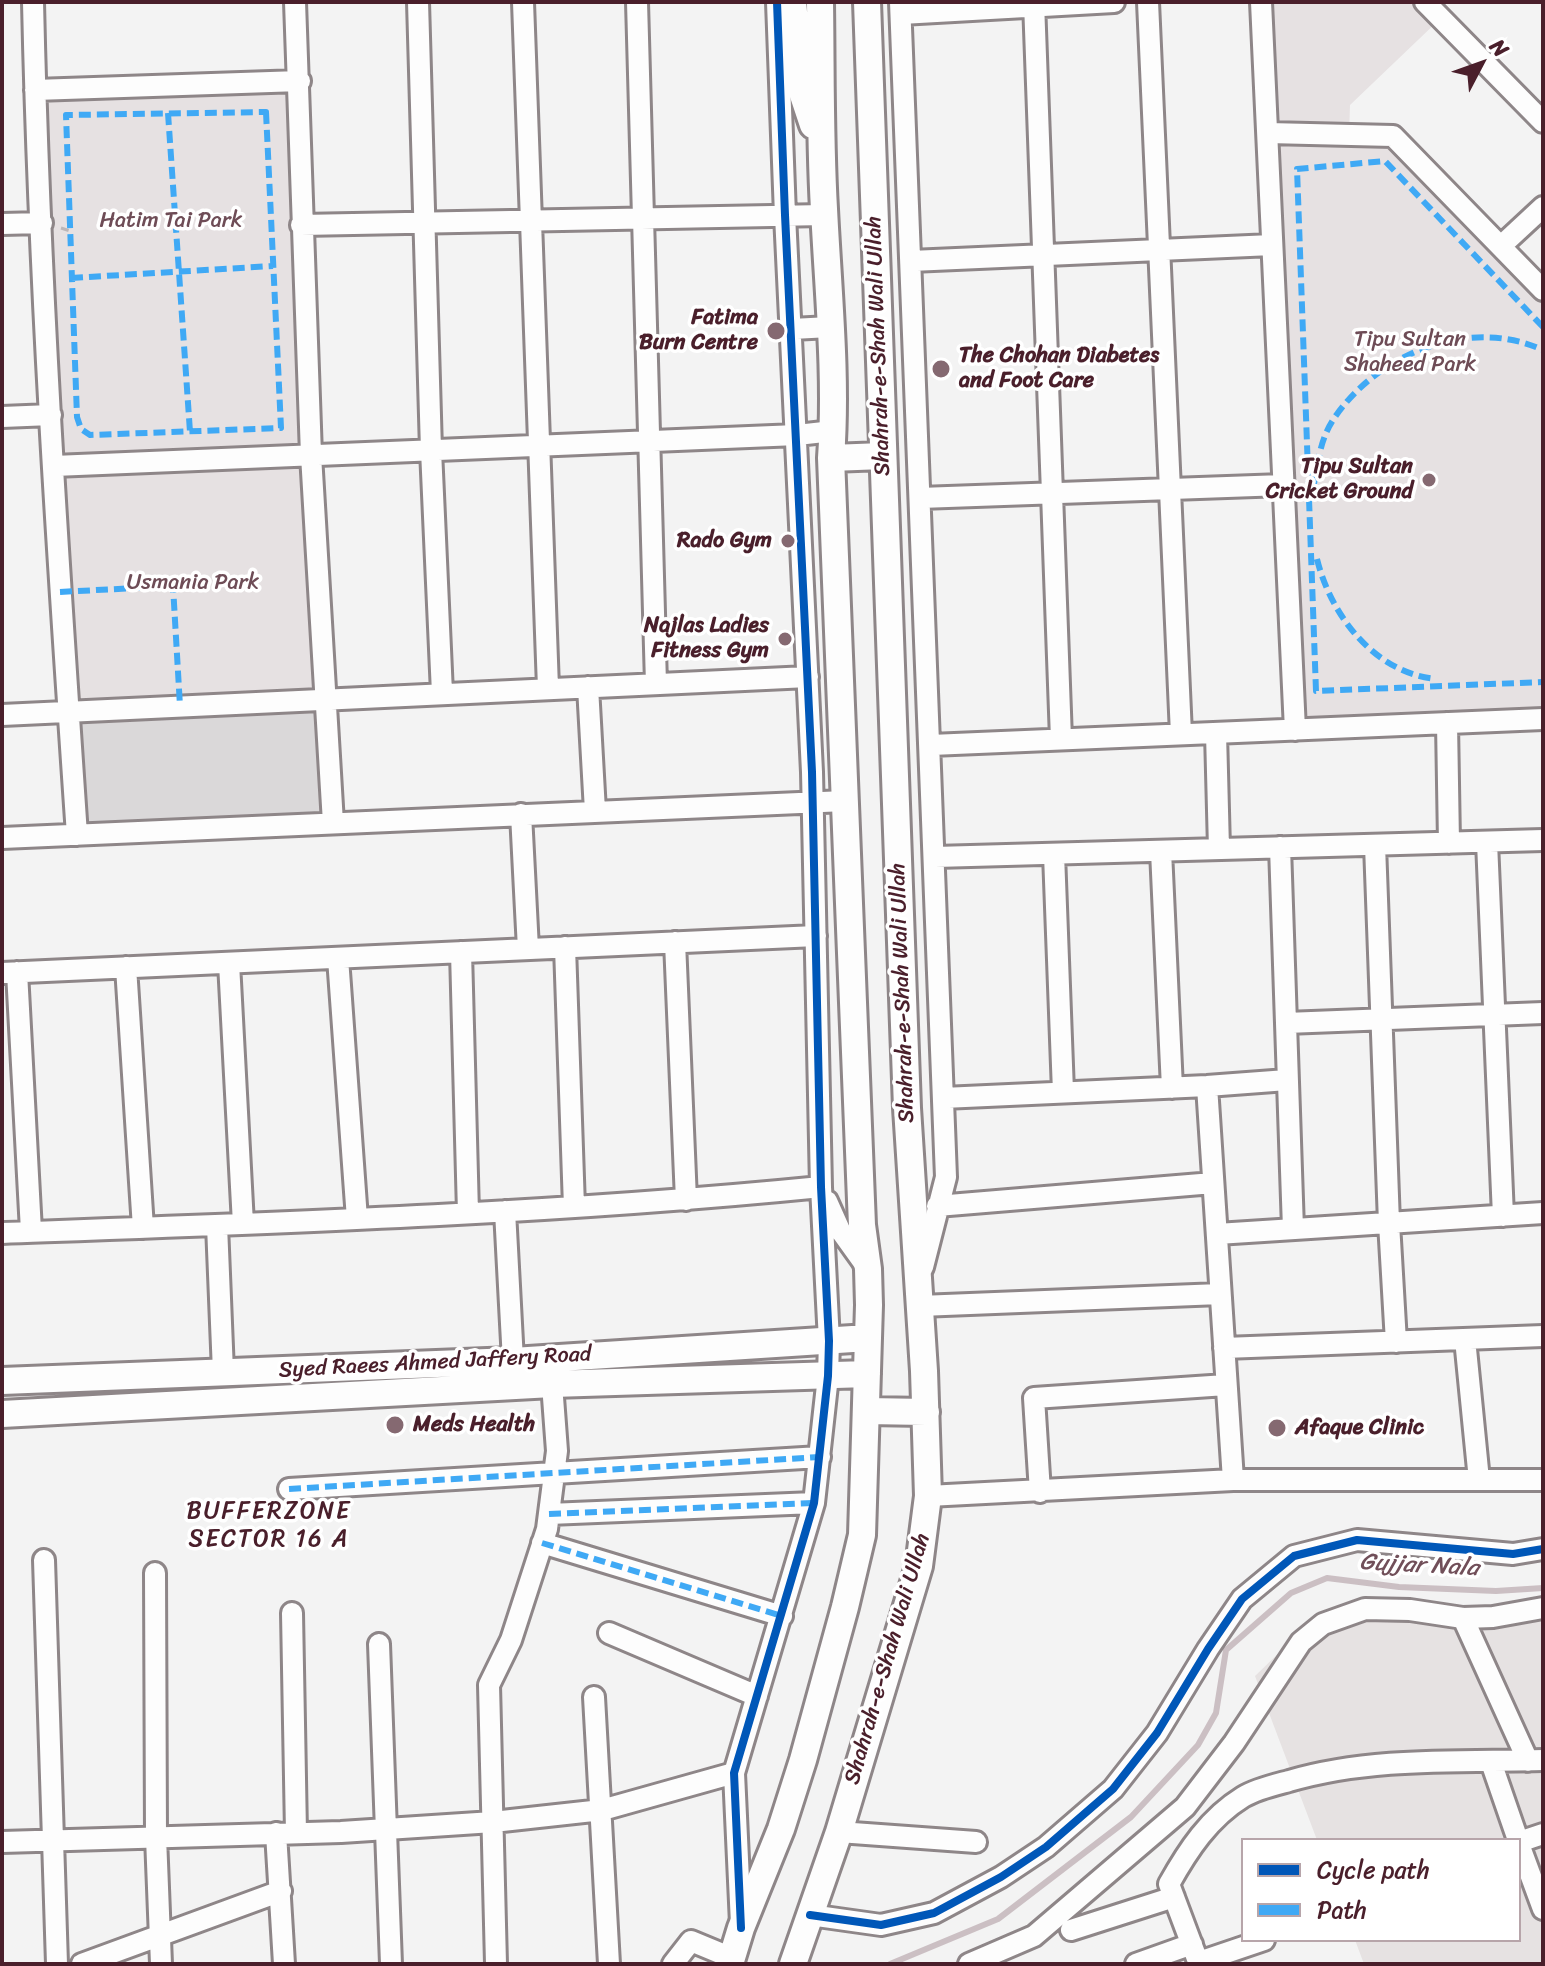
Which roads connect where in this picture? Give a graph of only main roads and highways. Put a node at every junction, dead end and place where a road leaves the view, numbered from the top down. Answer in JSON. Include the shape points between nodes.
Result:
{"nodes":[{"id":1,"x":820,"y":2,"type":"edge"},
{"id":2,"x":867,"y":2,"type":"edge"},
{"id":3,"x":788,"y":9,"type":"edge"},
{"id":4,"x":820,"y":147,"type":"junction"},
{"id":5,"x":883,"y":456,"type":"junction"},
{"id":6,"x":831,"y":458,"type":"junction"},
{"id":7,"x":868,"y":1338,"type":"junction"},
{"id":8,"x":867,"y":1374,"type":"junction"},
{"id":9,"x":2,"y":1381,"type":"edge"},
{"id":10,"x":867,"y":1411,"type":"junction"},
{"id":11,"x":926,"y":1412,"type":"junction"},
{"id":12,"x":2,"y":1414,"type":"edge"},
{"id":13,"x":731,"y":1961,"type":"edge"},
{"id":14,"x":793,"y":1964,"type":"edge"}],
"edges":[{"from":1,"to":4,"type":"main road"},
{"from":2,"to":5,"type":"main road","name":"Shahrah-e-Shah Wali Ullah"},
{"from":3,"to":4,"type":"main road","via":[[802,92]]},
{"from":4,"to":6,"type":"main road"},
{"from":5,"to":6,"type":"main road"},
{"from":5,"to":11,"type":"main road","name":"Shahrah-e-Shah Wali Ullah","via":[[907,1108]]},
{"from":6,"to":7,"type":"main road"},
{"from":7,"to":8,"type":"main road"},
{"from":7,"to":9,"type":"main road","name":"Syed Raees Ahmed Jaffery Road","via":[[513,1361]]},
{"from":8,"to":10,"type":"main road"},
{"from":8,"to":12,"type":"main road","name":"Syed Raees Ahmed Jaffery Road","via":[[552,1384]]},
{"from":10,"to":11,"type":"main road"},
{"from":10,"to":13,"type":"main road","via":[[862,1535],[837,1637],[781,1829]]},
{"from":11,"to":14,"type":"main road","name":"Shahrah-e-Shah Wali Ullah","via":[[928,1496],[919,1566],[839,1832]]}]}
